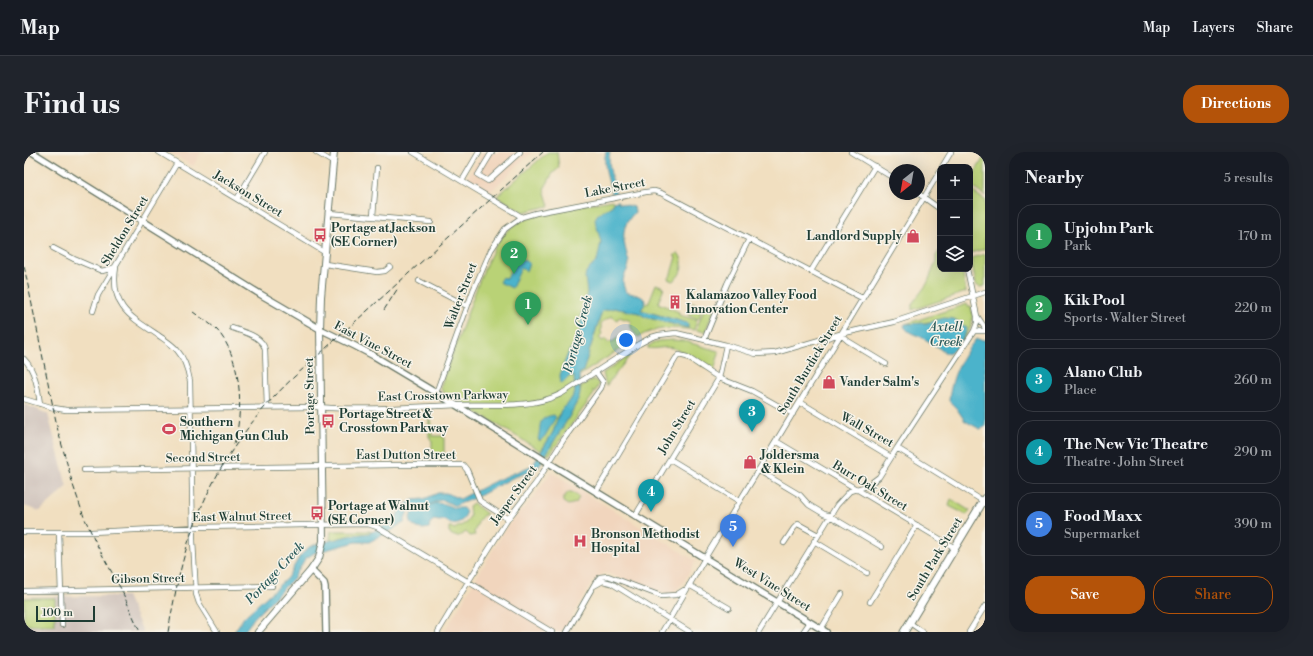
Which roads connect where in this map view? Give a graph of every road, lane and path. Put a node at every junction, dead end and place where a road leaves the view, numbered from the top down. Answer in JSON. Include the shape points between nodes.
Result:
{"nodes":[{"id":1,"x":32,"y":152,"type":"edge"},
{"id":2,"x":160,"y":152,"type":"edge"},
{"id":3,"x":265,"y":152,"type":"edge"},
{"id":4,"x":316,"y":152,"type":"edge"},
{"id":5,"x":334,"y":152,"type":"edge"},
{"id":6,"x":413,"y":152,"type":"edge"},
{"id":7,"x":479,"y":152,"type":"edge"},
{"id":8,"x":492,"y":152,"type":"edge"},
{"id":9,"x":520,"y":152,"type":"edge"},
{"id":10,"x":852,"y":152,"type":"edge"},
{"id":11,"x":951,"y":152,"type":"edge"},
{"id":12,"x":177,"y":163,"type":"junction"},
{"id":13,"x":334,"y":163,"type":"junction"},
{"id":14,"x":944,"y":164,"type":"edge"},
{"id":15,"x":875,"y":166,"type":"junction"},
{"id":16,"x":377,"y":168,"type":"dead end"},
{"id":17,"x":889,"y":175,"type":"edge"},
{"id":18,"x":937,"y":176,"type":"edge"},
{"id":19,"x":462,"y":181,"type":"junction"},
{"id":20,"x":925,"y":195,"type":"edge"},
{"id":21,"x":925,"y":198,"type":"edge"},
{"id":22,"x":236,"y":199,"type":"junction"},
{"id":23,"x":922,"y":200,"type":"edge"},
{"id":24,"x":937,"y":207,"type":"edge"},
{"id":25,"x":329,"y":213,"type":"junction"},
{"id":26,"x":373,"y":216,"type":"junction"},
{"id":27,"x":522,"y":218,"type":"junction"},
{"id":28,"x":143,"y":221,"type":"junction"},
{"id":29,"x":431,"y":222,"type":"dead end"},
{"id":30,"x":749,"y":238,"type":"junction"},
{"id":31,"x":53,"y":248,"type":"dead end"},
{"id":32,"x":326,"y":253,"type":"junction"},
{"id":33,"x":325,"y":264,"type":"junction"},
{"id":34,"x":116,"y":267,"type":"junction"},
{"id":35,"x":390,"y":267,"type":"dead end"},
{"id":36,"x":811,"y":271,"type":"junction"},
{"id":37,"x":968,"y":272,"type":"edge"},
{"id":38,"x":419,"y":281,"type":"dead end"},
{"id":39,"x":985,"y":292,"type":"edge"},
{"id":40,"x":973,"y":296,"type":"junction"},
{"id":41,"x":862,"y":298,"type":"junction"},
{"id":42,"x":467,"y":306,"type":"junction"},
{"id":43,"x":93,"y":311,"type":"dead end"},
{"id":44,"x":977,"y":316,"type":"junction"},
{"id":45,"x":232,"y":328,"type":"dead end"},
{"id":46,"x":985,"y":328,"type":"edge"},
{"id":47,"x":320,"y":330,"type":"junction"},
{"id":48,"x":974,"y":331,"type":"junction"},
{"id":49,"x":985,"y":331,"type":"edge"},
{"id":50,"x":840,"y":334,"type":"junction"},
{"id":51,"x":704,"y":340,"type":"junction"},
{"id":52,"x":726,"y":345,"type":"junction"},
{"id":53,"x":24,"y":358,"type":"edge"},
{"id":54,"x":886,"y":364,"type":"dead end"},
{"id":55,"x":596,"y":372,"type":"junction"},
{"id":56,"x":719,"y":378,"type":"junction"},
{"id":57,"x":436,"y":393,"type":"junction"},
{"id":58,"x":24,"y":399,"type":"edge"},
{"id":59,"x":800,"y":402,"type":"junction"},
{"id":60,"x":40,"y":404,"type":"junction"},
{"id":61,"x":456,"y":405,"type":"junction"},
{"id":62,"x":267,"y":407,"type":"junction"},
{"id":63,"x":321,"y":407,"type":"junction"},
{"id":64,"x":191,"y":409,"type":"junction"},
{"id":65,"x":793,"y":414,"type":"junction"},
{"id":66,"x":776,"y":441,"type":"junction"},
{"id":67,"x":897,"y":448,"type":"junction"},
{"id":68,"x":891,"y":457,"type":"junction"},
{"id":69,"x":670,"y":459,"type":"junction"},
{"id":70,"x":549,"y":463,"type":"junction"},
{"id":71,"x":323,"y":466,"type":"junction"},
{"id":72,"x":192,"y":468,"type":"junction"},
{"id":73,"x":84,"y":470,"type":"dead end"},
{"id":74,"x":758,"y":470,"type":"junction"},
{"id":75,"x":854,"y":489,"type":"junction"},
{"id":76,"x":596,"y":492,"type":"junction"},
{"id":77,"x":984,"y":499,"type":"edge"},
{"id":78,"x":739,"y":501,"type":"junction"},
{"id":79,"x":635,"y":516,"type":"junction"},
{"id":80,"x":830,"y":516,"type":"junction"},
{"id":81,"x":508,"y":519,"type":"junction"},
{"id":82,"x":323,"y":525,"type":"junction"},
{"id":83,"x":917,"y":525,"type":"junction"},
{"id":84,"x":194,"y":527,"type":"junction"},
{"id":85,"x":24,"y":532,"type":"edge"},
{"id":86,"x":59,"y":532,"type":"junction"},
{"id":87,"x":818,"y":535,"type":"junction"},
{"id":88,"x":814,"y":542,"type":"junction"},
{"id":89,"x":784,"y":543,"type":"dead end"},
{"id":90,"x":882,"y":547,"type":"dead end"},
{"id":91,"x":955,"y":548,"type":"junction"},
{"id":92,"x":705,"y":558,"type":"junction"},
{"id":93,"x":311,"y":570,"type":"junction"},
{"id":94,"x":866,"y":573,"type":"dead end"},
{"id":95,"x":468,"y":582,"type":"junction"},
{"id":96,"x":272,"y":586,"type":"dead end"},
{"id":97,"x":688,"y":586,"type":"junction"},
{"id":98,"x":195,"y":588,"type":"junction"},
{"id":99,"x":592,"y":588,"type":"junction"},
{"id":100,"x":638,"y":588,"type":"junction"},
{"id":101,"x":61,"y":590,"type":"junction"},
{"id":102,"x":24,"y":591,"type":"edge"},
{"id":103,"x":625,"y":591,"type":"junction"},
{"id":104,"x":842,"y":594,"type":"dead end"},
{"id":105,"x":778,"y":601,"type":"junction"},
{"id":106,"x":870,"y":602,"type":"dead end"},
{"id":107,"x":985,"y":606,"type":"edge"},
{"id":108,"x":729,"y":608,"type":"dead end"},
{"id":109,"x":669,"y":619,"type":"junction"},
{"id":110,"x":810,"y":622,"type":"junction"},
{"id":111,"x":910,"y":623,"type":"junction"},
{"id":112,"x":62,"y":625,"type":"dead end"},
{"id":113,"x":821,"y":628,"type":"junction"},
{"id":114,"x":217,"y":632,"type":"edge"},
{"id":115,"x":258,"y":632,"type":"edge"},
{"id":116,"x":326,"y":632,"type":"edge"},
{"id":117,"x":438,"y":632,"type":"edge"},
{"id":118,"x":552,"y":632,"type":"edge"},
{"id":119,"x":568,"y":632,"type":"edge"},
{"id":120,"x":662,"y":632,"type":"edge"},
{"id":121,"x":690,"y":632,"type":"edge"},
{"id":122,"x":759,"y":632,"type":"edge"},
{"id":123,"x":803,"y":632,"type":"edge"},
{"id":124,"x":826,"y":632,"type":"edge"},
{"id":125,"x":904,"y":632,"type":"edge"},
{"id":126,"x":923,"y":632,"type":"edge"},
{"id":127,"x":969,"y":632,"type":"edge"}],
"edges":[{"from":1,"to":28,"type":"street","name":"East Vine Street"},
{"from":2,"to":12,"type":"street","name":"Jackson Street"},
{"from":3,"to":22,"type":"street"},
{"from":4,"to":13,"type":"street"},
{"from":5,"to":13,"type":"main road","name":"Portage Street"},
{"from":6,"to":19,"type":"street"},
{"from":7,"to":19,"type":"street"},
{"from":8,"to":9,"type":"street","via":[[478,175],[488,181]]},
{"from":10,"to":15,"type":"street"},
{"from":11,"to":14,"type":"street"},
{"from":12,"to":22,"type":"street","name":"Jackson Street"},
{"from":12,"to":28,"type":"street","name":"Sheldon Street"},
{"from":13,"to":25,"type":"main road","name":"Portage Street"},
{"from":15,"to":17,"type":"street"},
{"from":15,"to":36,"type":"street"},
{"from":16,"to":26,"type":"street"},
{"from":18,"to":20,"type":"street","name":"South Burdick Street"},
{"from":19,"to":27,"type":"street"},
{"from":21,"to":24,"type":"street"},
{"from":22,"to":32,"type":"street","name":"Jackson Street"},
{"from":23,"to":41,"type":"street","name":"South Burdick Street"},
{"from":25,"to":26,"type":"street"},
{"from":25,"to":32,"type":"main road","name":"Portage Street"},
{"from":26,"to":29,"type":"street"},
{"from":27,"to":30,"type":"street","name":"Lake Street","via":[[536,213],[654,191]]},
{"from":27,"to":42,"type":"street","name":"Walter Street","via":[[508,226],[497,238]]},
{"from":28,"to":34,"type":"street","name":"Sheldon Street"},
{"from":28,"to":47,"type":"street","name":"East Vine Street"},
{"from":30,"to":36,"type":"street","name":"Lake Street"},
{"from":30,"to":51,"type":"street"},
{"from":31,"to":34,"type":"street","via":[[102,271]]},
{"from":32,"to":33,"type":"main road","name":"Portage Street"},
{"from":33,"to":35,"type":"street","via":[[377,272]]},
{"from":33,"to":47,"type":"main road","name":"Portage Street"},
{"from":34,"to":43,"type":"street","name":"Sheldon Street","via":[[98,296]]},
{"from":34,"to":64,"type":"street","via":[[115,290],[124,310],[172,345],[183,357],[188,367]]},
{"from":36,"to":41,"type":"street","name":"Lake Street"},
{"from":37,"to":40,"type":"street"},
{"from":38,"to":42,"type":"street"},
{"from":39,"to":40,"type":"street","name":"East Crosstown Parkway"},
{"from":40,"to":44,"type":"street"},
{"from":40,"to":50,"type":"street","name":"East Crosstown Parkway","via":[[894,322]]},
{"from":41,"to":50,"type":"street","name":"South Burdick Street"},
{"from":42,"to":57,"type":"street","name":"Walter Street"},
{"from":44,"to":46,"type":"street"},
{"from":44,"to":48,"type":"street"},
{"from":45,"to":62,"type":"street","via":[[264,344]]},
{"from":47,"to":57,"type":"street","name":"East Vine Street","via":[[355,346]]},
{"from":47,"to":63,"type":"main road","name":"Portage Street"},
{"from":48,"to":49,"type":"street"},
{"from":48,"to":67,"type":"street"},
{"from":50,"to":52,"type":"street","name":"East Crosstown Parkway","via":[[765,355]]},
{"from":50,"to":54,"type":"street"},
{"from":50,"to":59,"type":"street","name":"South Burdick Street"},
{"from":51,"to":52,"type":"street","name":"East Crosstown Parkway"},
{"from":51,"to":55,"type":"street","name":"East Crosstown Parkway","via":[[676,333],[659,335],[645,340]]},
{"from":52,"to":56,"type":"street","name":"John Street"},
{"from":53,"to":60,"type":"street","via":[[36,382]]},
{"from":55,"to":61,"type":"street","name":"East Crosstown Parkway","via":[[556,397],[531,403]]},
{"from":55,"to":70,"type":"street","name":"Jasper Street","via":[[602,380],[602,385]]},
{"from":56,"to":65,"type":"street","via":[[752,391]]},
{"from":56,"to":69,"type":"street","name":"John Street"},
{"from":56,"to":76,"type":"street","via":[[687,357],[679,355]]},
{"from":57,"to":61,"type":"street","name":"East Vine Street"},
{"from":58,"to":60,"type":"street","name":"East Crosstown Parkway"},
{"from":59,"to":65,"type":"street","name":"South Burdick Street"},
{"from":59,"to":68,"type":"street","name":"Wall Street"},
{"from":60,"to":64,"type":"street","name":"East Crosstown Parkway","via":[[66,410]]},
{"from":61,"to":63,"type":"street","name":"East Crosstown Parkway"},
{"from":61,"to":70,"type":"street","name":"East Vine Street"},
{"from":62,"to":63,"type":"street","name":"East Crosstown Parkway"},
{"from":62,"to":64,"type":"street","name":"East Crosstown Parkway"},
{"from":63,"to":71,"type":"main road","name":"Portage Street"},
{"from":64,"to":72,"type":"street"},
{"from":65,"to":66,"type":"street","name":"South Burdick Street"},
{"from":66,"to":74,"type":"street","name":"South Burdick Street"},
{"from":66,"to":75,"type":"street","name":"Burr Oak Street"},
{"from":67,"to":68,"type":"street","name":"Wall Street"},
{"from":67,"to":77,"type":"street","name":"Wall Street"},
{"from":68,"to":75,"type":"street","via":[[876,481]]},
{"from":69,"to":78,"type":"street"},
{"from":69,"to":79,"type":"street","name":"John Street"},
{"from":70,"to":76,"type":"street","name":"East Vine Street"},
{"from":70,"to":81,"type":"street","name":"Jasper Street"},
{"from":71,"to":72,"type":"street","name":"Second Street"},
{"from":71,"to":81,"type":"street","name":"East Dutton Street","via":[[463,465],[478,497]]},
{"from":71,"to":82,"type":"main road","name":"Portage Street"},
{"from":72,"to":73,"type":"street","name":"Second Street"},
{"from":72,"to":84,"type":"street"},
{"from":74,"to":78,"type":"street","name":"South Burdick Street"},
{"from":74,"to":80,"type":"street","via":[[800,495],[809,505]]},
{"from":75,"to":80,"type":"street","via":[[845,495]]},
{"from":75,"to":83,"type":"street","name":"Burr Oak Street"},
{"from":76,"to":79,"type":"street","name":"East Vine Street"},
{"from":77,"to":91,"type":"main road","name":"South Park Street"},
{"from":78,"to":92,"type":"street","name":"South Burdick Street"},
{"from":79,"to":92,"type":"street","name":"East Vine Street"},
{"from":80,"to":87,"type":"street"},
{"from":80,"to":90,"type":"street"},
{"from":81,"to":95,"type":"street","name":"Jasper Street"},
{"from":82,"to":84,"type":"street","name":"East Walnut Street"},
{"from":82,"to":93,"type":"main road","name":"Portage Street","via":[[322,551]]},
{"from":82,"to":95,"type":"street","name":"East Walnut Street","via":[[368,524],[379,528]]},
{"from":83,"to":91,"type":"street","name":"Burr Oak Street"},
{"from":83,"to":106,"type":"street"},
{"from":84,"to":86,"type":"street","name":"East Walnut Street"},
{"from":84,"to":98,"type":"street"},
{"from":85,"to":86,"type":"street","name":"East Walnut Street"},
{"from":86,"to":101,"type":"street"},
{"from":87,"to":88,"type":"street"},
{"from":87,"to":89,"type":"street","via":[[798,524]]},
{"from":88,"to":94,"type":"street"},
{"from":88,"to":105,"type":"street"},
{"from":91,"to":111,"type":"main road","name":"South Park Street"},
{"from":92,"to":97,"type":"street","name":"South Burdick Street"},
{"from":92,"to":105,"type":"street","name":"West Vine Street"},
{"from":93,"to":115,"type":"main road","name":"Portage Street"},
{"from":93,"to":116,"type":"street","via":[[325,587]]},
{"from":95,"to":117,"type":"street","name":"Jasper Street"},
{"from":95,"to":118,"type":"street","name":"East Walnut Street"},
{"from":96,"to":98,"type":"street","name":"Gibson Street"},
{"from":97,"to":100,"type":"street","via":[[679,594],[666,597]]},
{"from":97,"to":108,"type":"street"},
{"from":97,"to":109,"type":"street","name":"South Burdick Street"},
{"from":98,"to":101,"type":"street","name":"Gibson Street"},
{"from":98,"to":114,"type":"street","via":[[199,603]]},
{"from":99,"to":100,"type":"street","via":[[598,579],[604,576]]},
{"from":99,"to":103,"type":"street","via":[[605,581]]},
{"from":99,"to":119,"type":"street"},
{"from":100,"to":103,"type":"street","via":[[632,592]]},
{"from":101,"to":102,"type":"street","name":"Gibson Street"},
{"from":101,"to":112,"type":"street"},
{"from":103,"to":109,"type":"street"},
{"from":104,"to":113,"type":"street"},
{"from":105,"to":110,"type":"street","name":"West Vine Street"},
{"from":105,"to":122,"type":"street"},
{"from":107,"to":127,"type":"street"},
{"from":109,"to":120,"type":"street","name":"South Burdick Street"},
{"from":109,"to":121,"type":"street"},
{"from":110,"to":113,"type":"street","name":"West Vine Street"},
{"from":110,"to":123,"type":"street"},
{"from":111,"to":125,"type":"main road","name":"South Park Street"},
{"from":111,"to":126,"type":"street"},
{"from":113,"to":124,"type":"street","name":"West Vine Street"}]}
